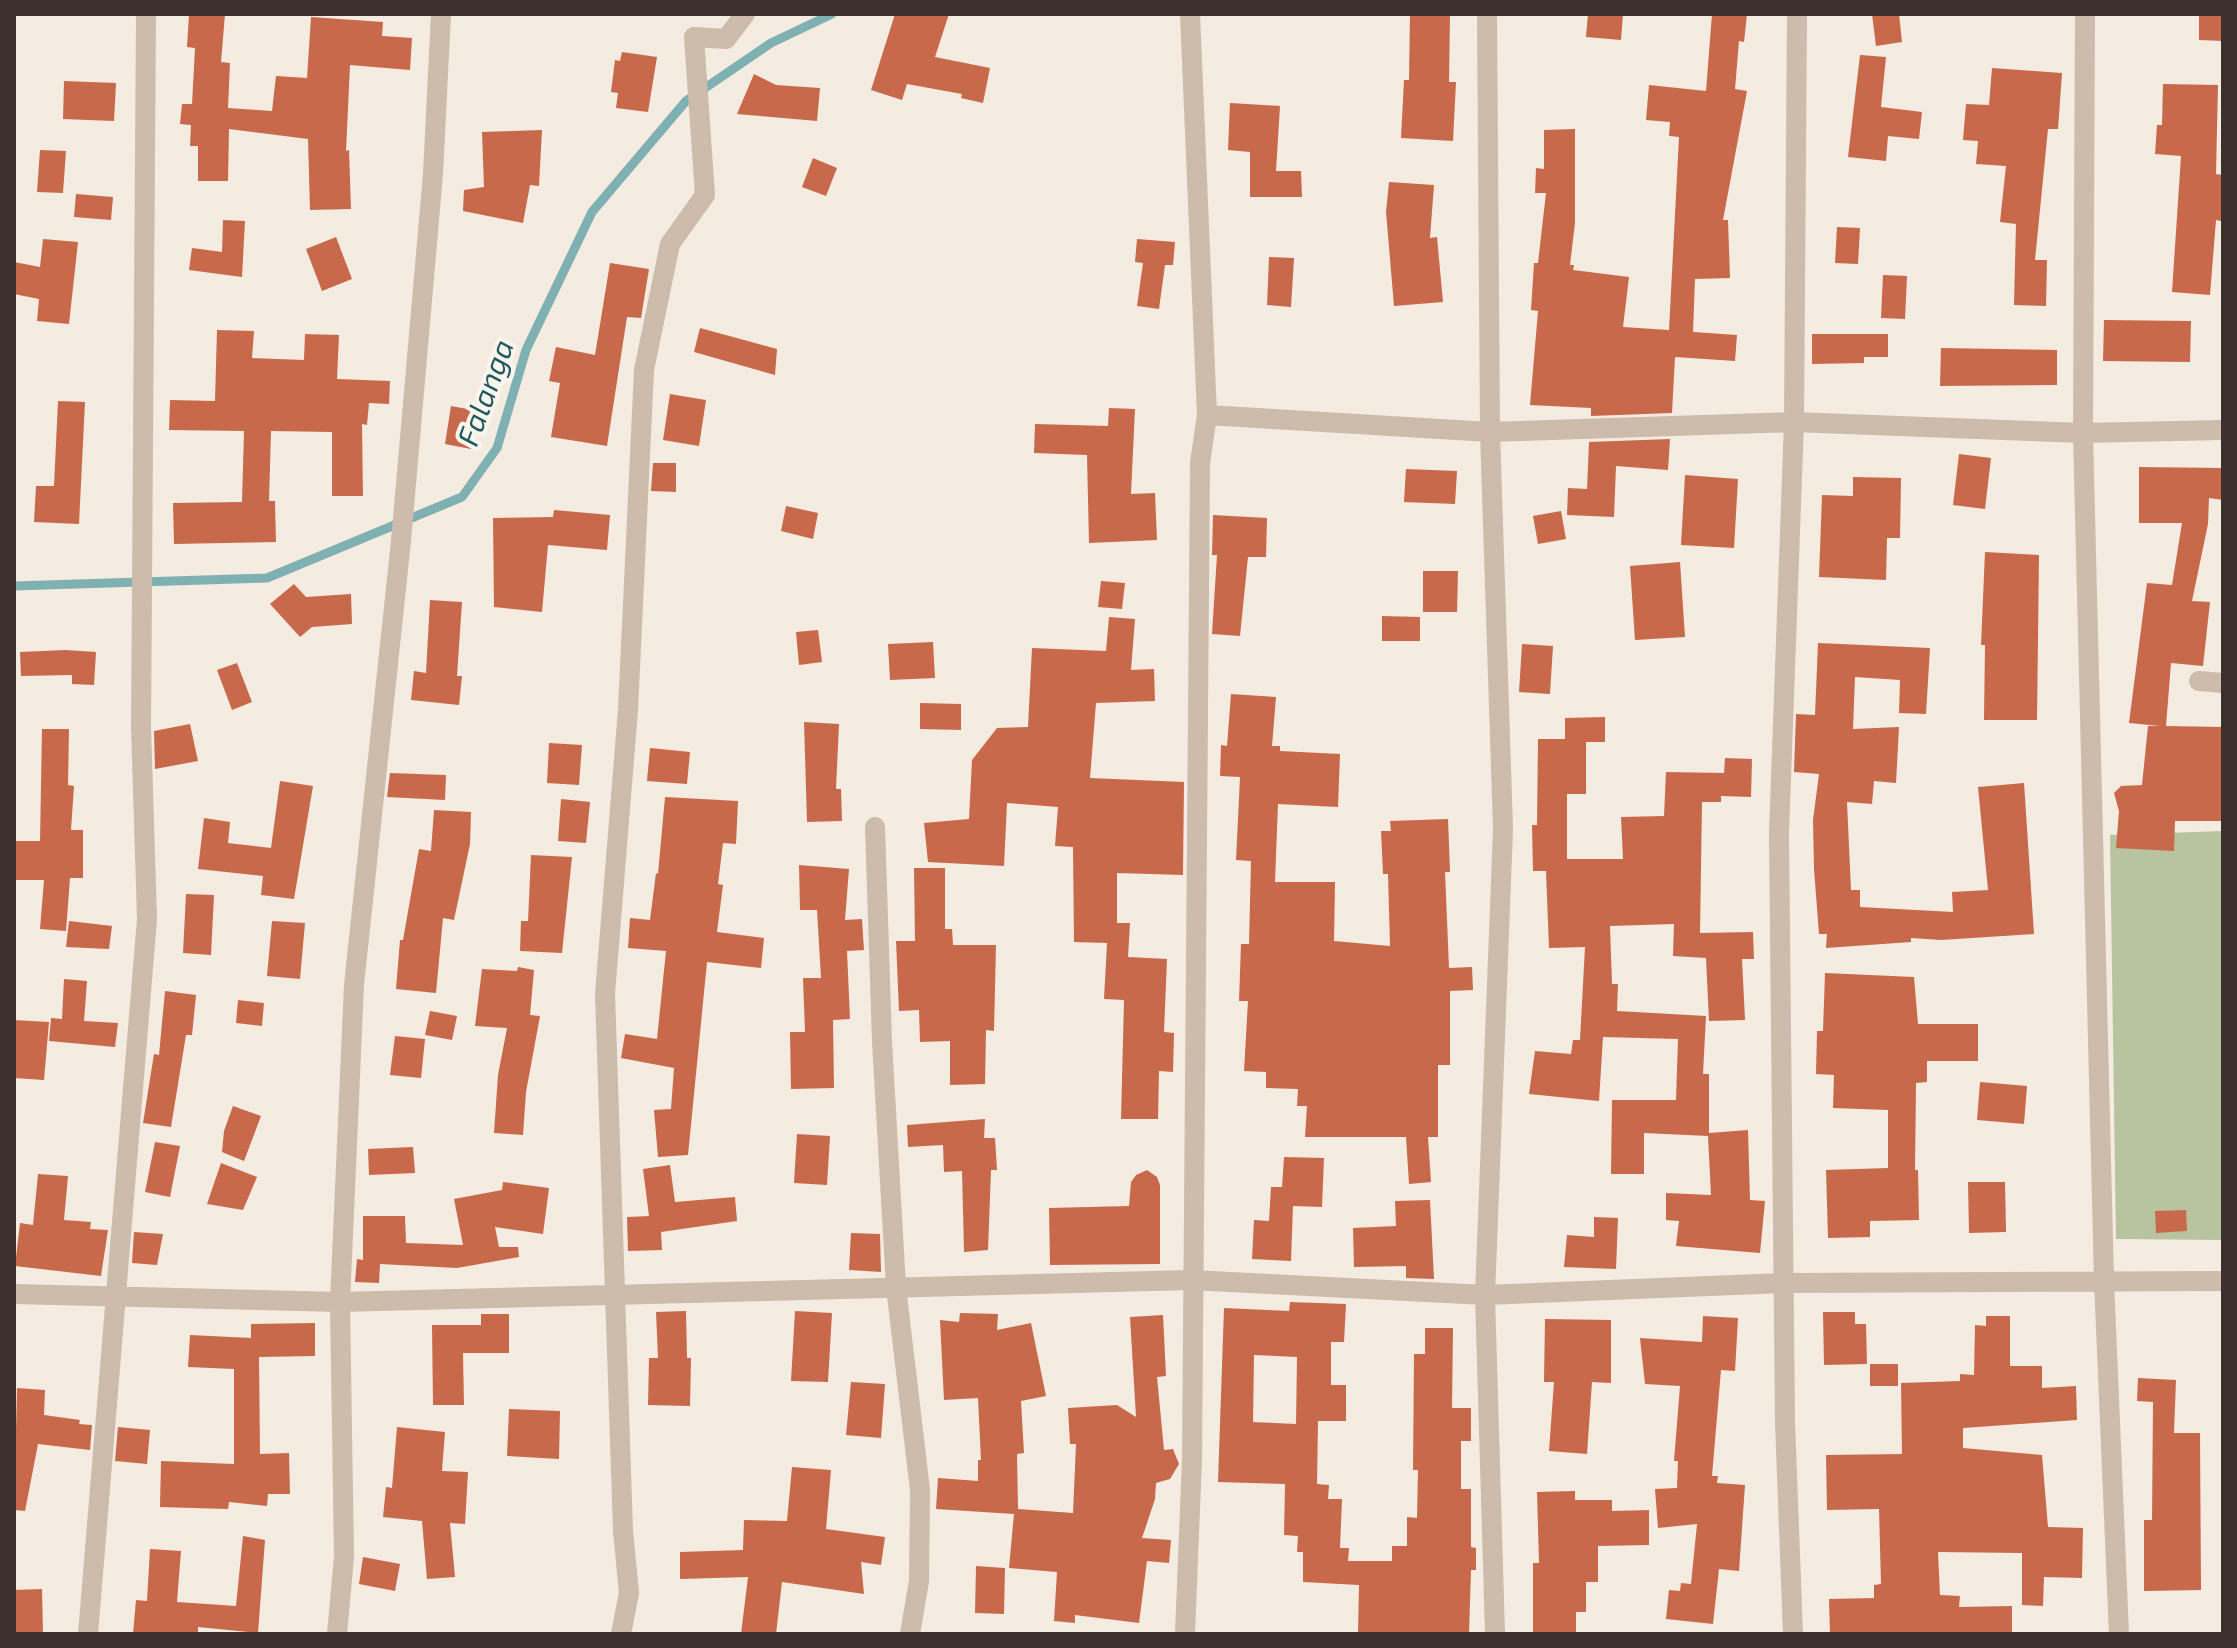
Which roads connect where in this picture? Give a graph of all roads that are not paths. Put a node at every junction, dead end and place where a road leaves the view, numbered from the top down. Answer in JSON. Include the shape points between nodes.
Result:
{"nodes":[{"id":1,"x":146,"y":14,"type":"edge"},
{"id":2,"x":441,"y":14,"type":"edge"},
{"id":3,"x":745,"y":14,"type":"edge"},
{"id":4,"x":1190,"y":14,"type":"edge"},
{"id":5,"x":1487,"y":14,"type":"edge"},
{"id":6,"x":1797,"y":14,"type":"edge"},
{"id":7,"x":2085,"y":14,"type":"edge"},
{"id":8,"x":1207,"y":415,"type":"junction"},
{"id":9,"x":1794,"y":422,"type":"junction"},
{"id":10,"x":2223,"y":430,"type":"edge"},
{"id":11,"x":1490,"y":432,"type":"junction"},
{"id":12,"x":2083,"y":433,"type":"junction"},
{"id":13,"x":2199,"y":681,"type":"dead end"},
{"id":14,"x":2223,"y":683,"type":"edge"},
{"id":15,"x":875,"y":827,"type":"dead end"},
{"id":16,"x":1191,"y":1280,"type":"junction"},
{"id":17,"x":2104,"y":1281,"type":"junction"},
{"id":18,"x":2223,"y":1281,"type":"edge"},
{"id":19,"x":1784,"y":1283,"type":"junction"},
{"id":20,"x":896,"y":1287,"type":"junction"},
{"id":21,"x":617,"y":1292,"type":"junction"},
{"id":22,"x":14,"y":1294,"type":"edge"},
{"id":23,"x":1485,"y":1295,"type":"junction"},
{"id":24,"x":114,"y":1296,"type":"junction"},
{"id":25,"x":340,"y":1302,"type":"junction"},
{"id":26,"x":88,"y":1634,"type":"edge"},
{"id":27,"x":337,"y":1634,"type":"edge"},
{"id":28,"x":621,"y":1634,"type":"edge"},
{"id":29,"x":910,"y":1634,"type":"edge"},
{"id":30,"x":1185,"y":1634,"type":"edge"},
{"id":31,"x":1495,"y":1634,"type":"edge"},
{"id":32,"x":1793,"y":1634,"type":"edge"},
{"id":33,"x":2119,"y":1634,"type":"edge"}],
"edges":[{"from":1,"to":24,"type":"street","via":[[141,727],[147,919]]},
{"from":2,"to":25,"type":"street","via":[[433,174],[401,541],[354,985]]},
{"from":3,"to":21,"type":"street","via":[[726,39],[694,37],[705,195],[670,244],[644,370],[628,710],[605,994]]},
{"from":4,"to":8,"type":"street"},
{"from":5,"to":11,"type":"street"},
{"from":6,"to":9,"type":"street"},
{"from":7,"to":12,"type":"street"},
{"from":8,"to":11,"type":"street"},
{"from":8,"to":16,"type":"street","via":[[1200,463]]},
{"from":9,"to":11,"type":"street"},
{"from":9,"to":12,"type":"street"},
{"from":9,"to":19,"type":"street","via":[[1779,833]]},
{"from":10,"to":12,"type":"street"},
{"from":11,"to":23,"type":"street","via":[[1503,829]]},
{"from":12,"to":17,"type":"street"},
{"from":13,"to":14,"type":"street"},
{"from":15,"to":20,"type":"street"},
{"from":16,"to":20,"type":"street"},
{"from":16,"to":23,"type":"street"},
{"from":16,"to":30,"type":"street","via":[[1192,1459]]},
{"from":17,"to":18,"type":"street"},
{"from":17,"to":19,"type":"street"},
{"from":17,"to":33,"type":"street"},
{"from":19,"to":23,"type":"street"},
{"from":19,"to":32,"type":"street"},
{"from":20,"to":21,"type":"street"},
{"from":20,"to":29,"type":"street","via":[[920,1490],[919,1581]]},
{"from":21,"to":25,"type":"street"},
{"from":21,"to":28,"type":"street","via":[[629,1593]]},
{"from":22,"to":24,"type":"street"},
{"from":23,"to":31,"type":"street"},
{"from":24,"to":25,"type":"street"},
{"from":24,"to":26,"type":"street"},
{"from":25,"to":27,"type":"street","via":[[344,1557]]}]}
